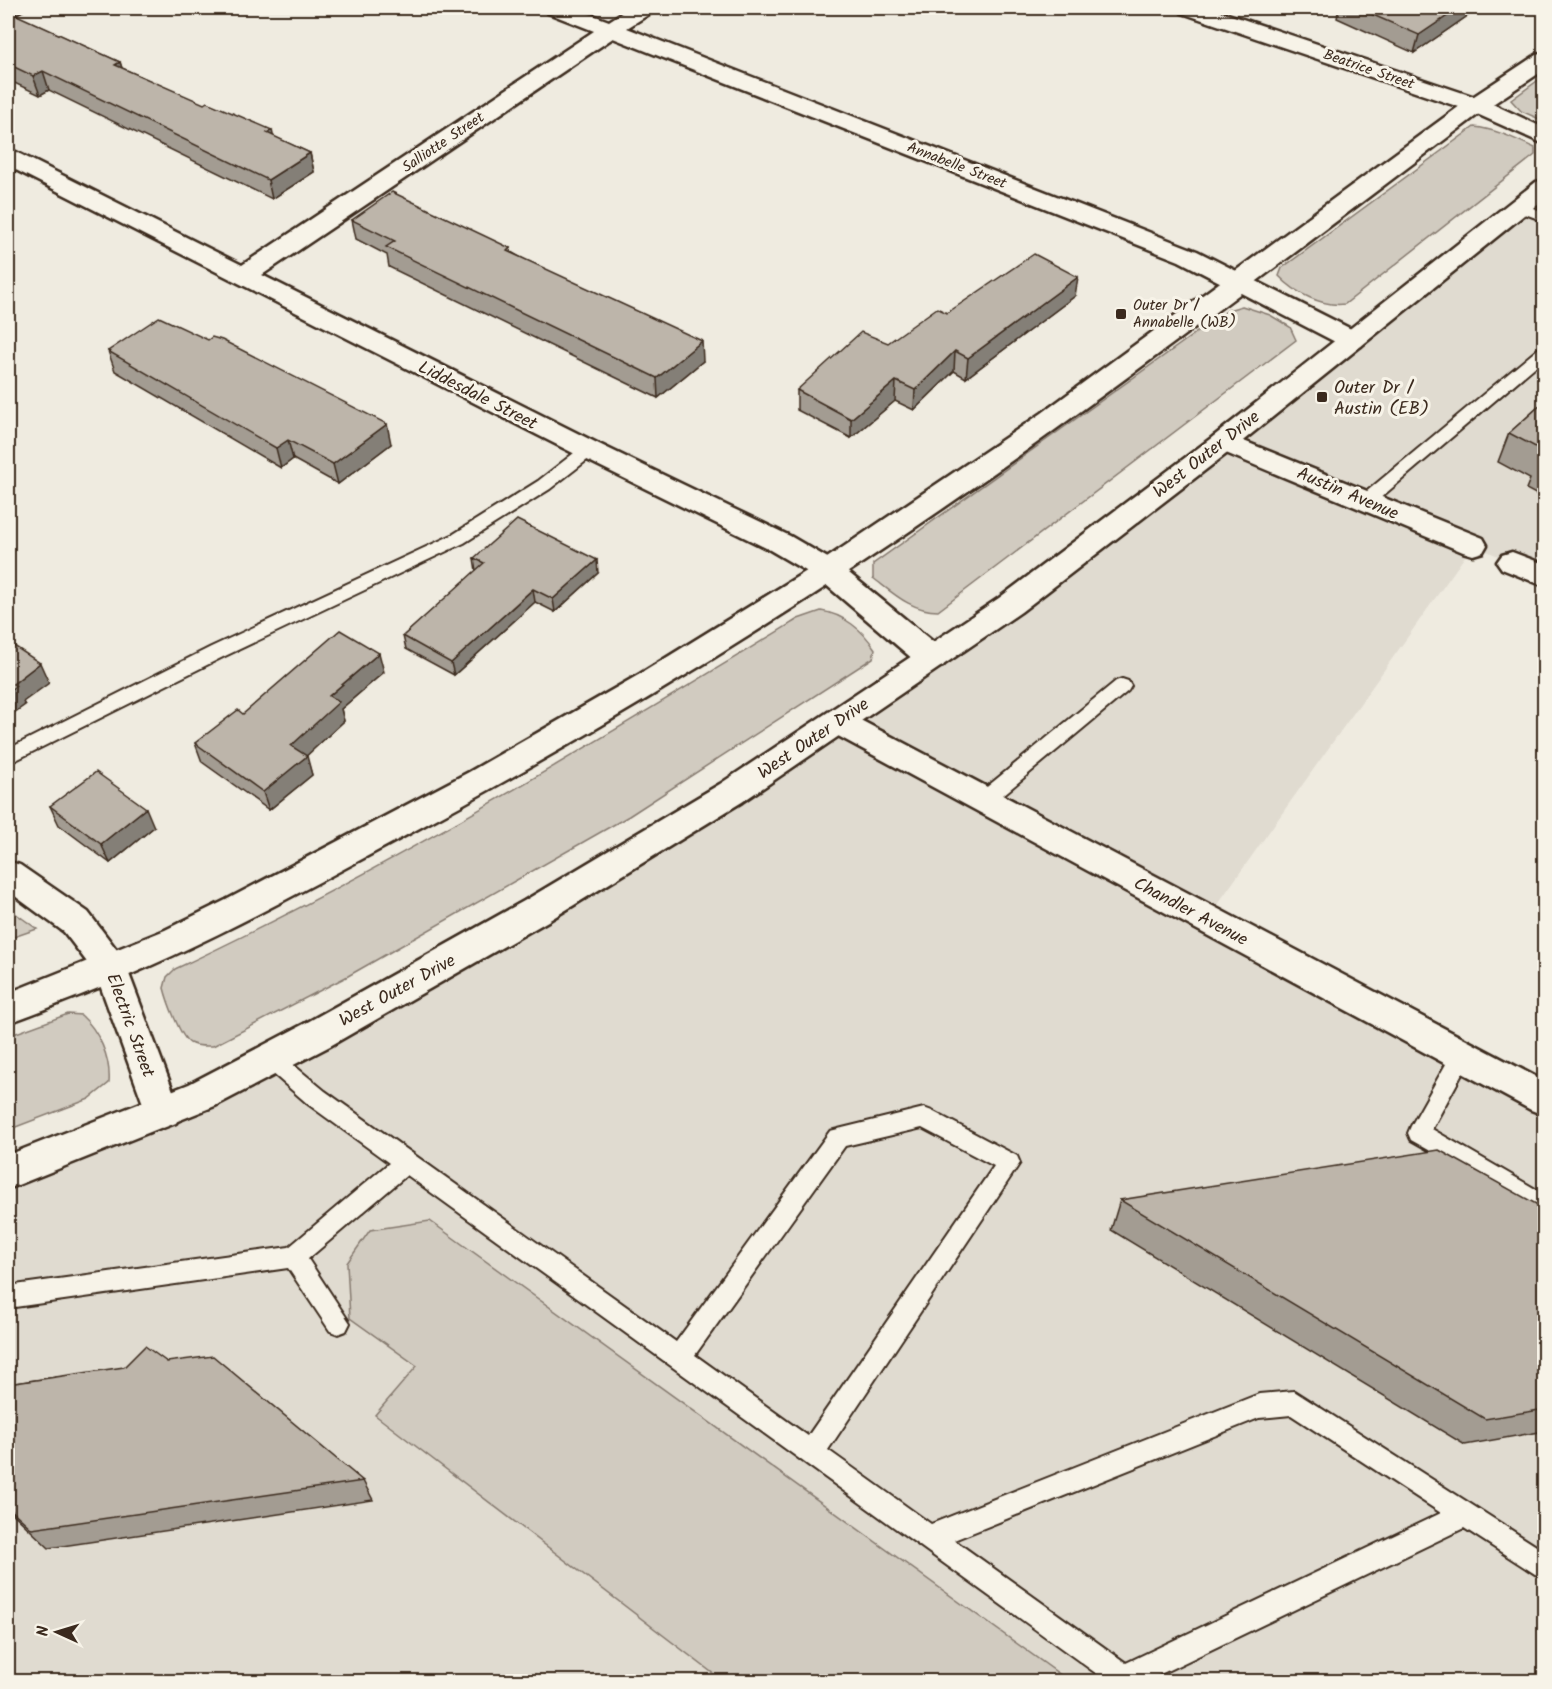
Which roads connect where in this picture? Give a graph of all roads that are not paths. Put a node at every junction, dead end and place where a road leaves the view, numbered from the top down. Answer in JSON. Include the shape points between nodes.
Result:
{"nodes":[{"id":1,"x":556,"y":8,"type":"edge"},
{"id":2,"x":643,"y":8,"type":"edge"},
{"id":3,"x":1190,"y":8,"type":"edge"},
{"id":4,"x":610,"y":29,"type":"junction"},
{"id":5,"x":1545,"y":60,"type":"edge"},
{"id":6,"x":1476,"y":105,"type":"junction"},
{"id":7,"x":1545,"y":137,"type":"edge"},
{"id":8,"x":8,"y":157,"type":"edge"},
{"id":9,"x":1545,"y":187,"type":"edge"},
{"id":10,"x":1519,"y":207,"type":"junction"},
{"id":11,"x":1545,"y":217,"type":"edge"},
{"id":12,"x":243,"y":276,"type":"junction"},
{"id":13,"x":1240,"y":281,"type":"junction"},
{"id":14,"x":1352,"y":340,"type":"junction"},
{"id":15,"x":1545,"y":351,"type":"edge"},
{"id":16,"x":1224,"y":442,"type":"junction"},
{"id":17,"x":589,"y":450,"type":"junction"},
{"id":18,"x":1366,"y":501,"type":"junction"},
{"id":19,"x":1473,"y":545,"type":"dead end"},
{"id":20,"x":1512,"y":562,"type":"dead end"},
{"id":21,"x":828,"y":571,"type":"junction"},
{"id":22,"x":1545,"y":576,"type":"edge"},
{"id":23,"x":932,"y":658,"type":"junction"},
{"id":24,"x":1122,"y":686,"type":"dead end"},
{"id":25,"x":838,"y":722,"type":"junction"},
{"id":26,"x":8,"y":757,"type":"edge"},
{"id":27,"x":984,"y":800,"type":"junction"},
{"id":28,"x":8,"y":874,"type":"edge"},
{"id":29,"x":111,"y":968,"type":"junction"},
{"id":30,"x":8,"y":1008,"type":"edge"},
{"id":31,"x":1462,"y":1054,"type":"junction"},
{"id":32,"x":271,"y":1059,"type":"junction"},
{"id":33,"x":1545,"y":1099,"type":"edge"},
{"id":34,"x":163,"y":1112,"type":"junction"},
{"id":35,"x":406,"y":1162,"type":"junction"},
{"id":36,"x":8,"y":1172,"type":"edge"},
{"id":37,"x":1545,"y":1205,"type":"edge"},
{"id":38,"x":294,"y":1257,"type":"junction"},
{"id":39,"x":8,"y":1297,"type":"edge"},
{"id":40,"x":338,"y":1323,"type":"dead end"},
{"id":41,"x":679,"y":1358,"type":"junction"},
{"id":42,"x":811,"y":1453,"type":"junction"},
{"id":43,"x":1465,"y":1514,"type":"junction"},
{"id":44,"x":929,"y":1537,"type":"junction"},
{"id":45,"x":1545,"y":1565,"type":"edge"},
{"id":46,"x":1128,"y":1679,"type":"edge"}],
"edges":[{"from":1,"to":4,"type":"street","name":"Annabelle Street"},
{"from":2,"to":4,"type":"street","name":"Salliotte Street"},
{"from":3,"to":6,"type":"street","name":"Beatrice Street"},
{"from":4,"to":12,"type":"street","name":"Salliotte Street"},
{"from":4,"to":13,"type":"street","name":"Annabelle Street","via":[[1188,256]]},
{"from":5,"to":6,"type":"street"},
{"from":6,"to":7,"type":"street","name":"Beatrice Street"},
{"from":6,"to":13,"type":"street"},
{"from":8,"to":12,"type":"street","name":"Liddesdale Street"},
{"from":9,"to":10,"type":"street","name":"West Outer Drive"},
{"from":10,"to":11,"type":"lane"},
{"from":10,"to":14,"type":"street","name":"West Outer Drive"},
{"from":12,"to":17,"type":"street","name":"Liddesdale Street"},
{"from":13,"to":14,"type":"street","name":"Annabelle Street"},
{"from":13,"to":21,"type":"street","via":[[1052,419]]},
{"from":14,"to":16,"type":"street","name":"West Outer Drive"},
{"from":15,"to":18,"type":"lane"},
{"from":16,"to":18,"type":"street","name":"Austin Avenue"},
{"from":16,"to":23,"type":"street","name":"West Outer Drive","via":[[1010,605]]},
{"from":17,"to":21,"type":"street","name":"Liddesdale Street","via":[[780,543]]},
{"from":17,"to":26,"type":"lane","via":[[544,485],[458,539],[217,651]]},
{"from":18,"to":19,"type":"street","name":"Austin Avenue"},
{"from":20,"to":22,"type":"street"},
{"from":21,"to":23,"type":"street","name":"Liddesdale Street"},
{"from":21,"to":29,"type":"street","via":[[651,682],[480,781],[228,915]]},
{"from":23,"to":25,"type":"street","name":"West Outer Drive"},
{"from":24,"to":27,"type":"lane"},
{"from":25,"to":27,"type":"street","name":"Chandler Avenue"},
{"from":25,"to":32,"type":"street","name":"West Outer Drive","via":[[731,793],[547,905]]},
{"from":27,"to":31,"type":"street","name":"Chandler Avenue"},
{"from":28,"to":29,"type":"street","name":"Electric Street","via":[[76,922]]},
{"from":29,"to":30,"type":"street"},
{"from":29,"to":34,"type":"street","name":"Electric Street"},
{"from":31,"to":33,"type":"street","name":"Chandler Avenue"},
{"from":31,"to":37,"type":"lane","via":[[1419,1133]]},
{"from":32,"to":34,"type":"street","name":"West Outer Drive"},
{"from":32,"to":35,"type":"lane","via":[[317,1098]]},
{"from":34,"to":36,"type":"street","name":"West Outer Drive"},
{"from":35,"to":38,"type":"lane"},
{"from":35,"to":41,"type":"lane"},
{"from":38,"to":39,"type":"lane"},
{"from":38,"to":40,"type":"lane"},
{"from":41,"to":42,"type":"lane"},
{"from":41,"to":42,"type":"lane","via":[[838,1138],[924,1118],[1009,1163]]},
{"from":42,"to":44,"type":"lane"},
{"from":43,"to":44,"type":"lane","via":[[1293,1403],[1259,1407]]},
{"from":43,"to":45,"type":"lane"},
{"from":43,"to":46,"type":"lane"},
{"from":44,"to":46,"type":"lane"}]}
